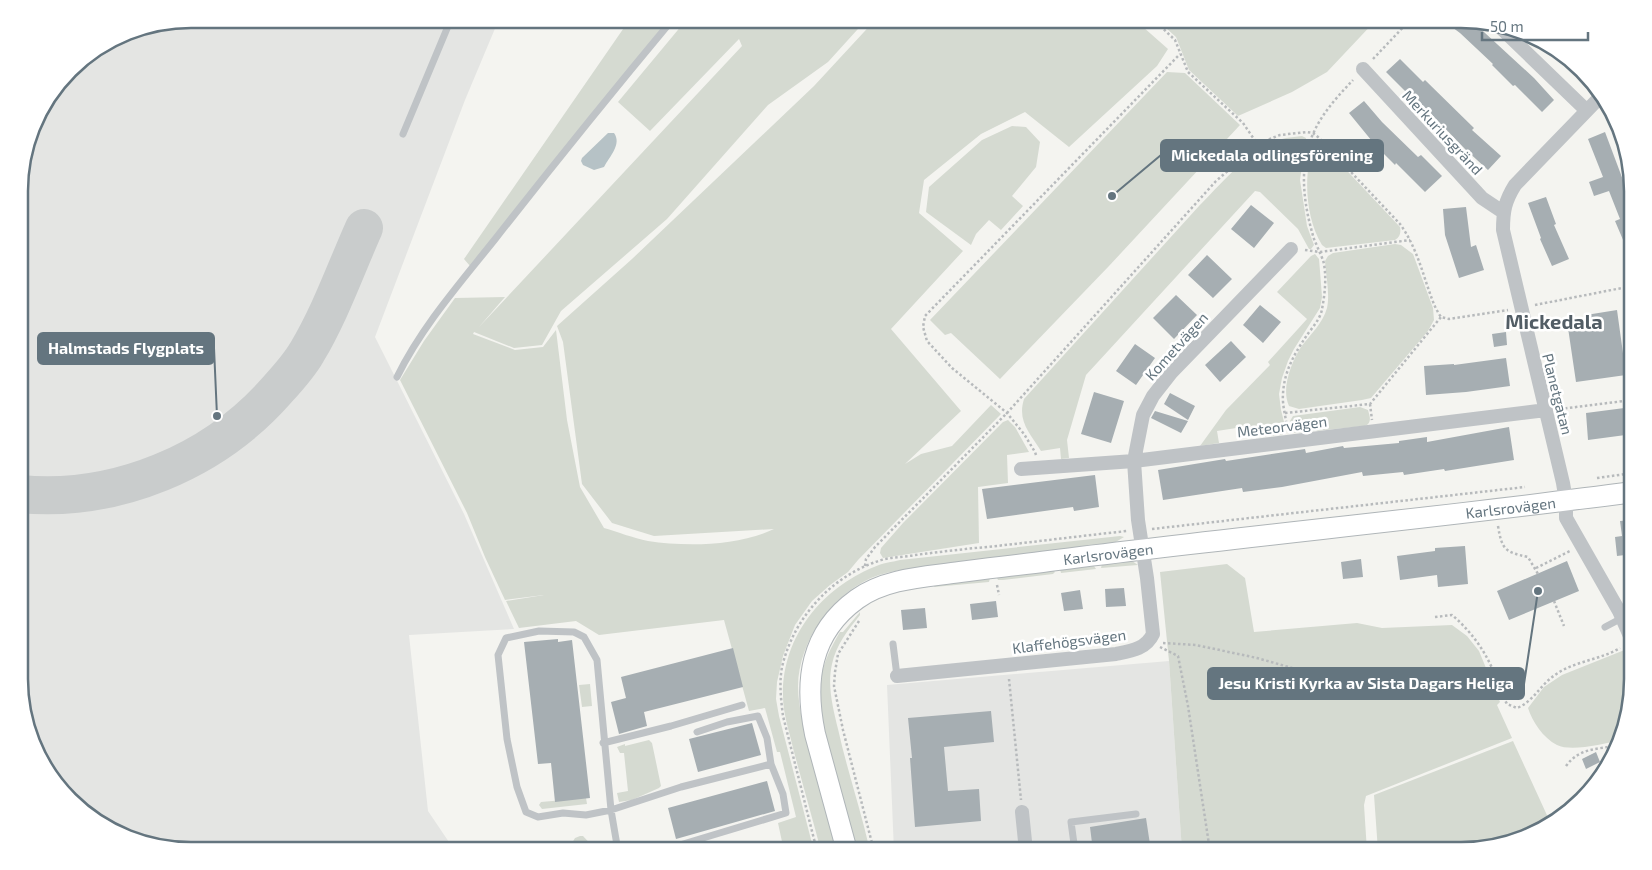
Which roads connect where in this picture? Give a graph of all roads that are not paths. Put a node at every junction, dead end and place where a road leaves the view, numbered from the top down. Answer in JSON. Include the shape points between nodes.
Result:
{"nodes":[{"id":1,"x":446,"y":28,"type":"edge"},
{"id":2,"x":666,"y":28,"type":"edge"},
{"id":3,"x":1507,"y":34,"type":"edge"},
{"id":4,"x":1363,"y":69,"type":"dead end"},
{"id":5,"x":1597,"y":100,"type":"edge"},
{"id":6,"x":1586,"y":110,"type":"junction"},
{"id":7,"x":403,"y":134,"type":"dead end"},
{"id":8,"x":1503,"y":212,"type":"junction"},
{"id":9,"x":1291,"y":249,"type":"road end"},
{"id":10,"x":397,"y":377,"type":"dead end"},
{"id":11,"x":1546,"y":410,"type":"junction"},
{"id":12,"x":1134,"y":461,"type":"junction"},
{"id":13,"x":1021,"y":468,"type":"dead end"},
{"id":14,"x":1624,"y":493,"type":"edge"},
{"id":15,"x":1566,"y":501,"type":"junction"},
{"id":16,"x":1142,"y":549,"type":"junction"},
{"id":17,"x":1622,"y":618,"type":"junction"},
{"id":18,"x":1624,"y":622,"type":"edge"},
{"id":19,"x":1605,"y":626,"type":"dead end"},
{"id":20,"x":893,"y":644,"type":"dead end"},
{"id":21,"x":896,"y":676,"type":"joint"},
{"id":22,"x":742,"y":705,"type":"dead end"},
{"id":23,"x":697,"y":732,"type":"dead end"},
{"id":24,"x":603,"y":743,"type":"junction"},
{"id":25,"x":771,"y":764,"type":"junction"},
{"id":26,"x":611,"y":810,"type":"junction"},
{"id":27,"x":1022,"y":812,"type":"road end"},
{"id":28,"x":1136,"y":814,"type":"dead end"},
{"id":29,"x":616,"y":842,"type":"edge"},
{"id":30,"x":690,"y":842,"type":"edge"},
{"id":31,"x":845,"y":842,"type":"edge"},
{"id":32,"x":1025,"y":842,"type":"edge"},
{"id":33,"x":1073,"y":842,"type":"edge"}],
"edges":[{"from":1,"to":7,"type":"lane"},
{"from":2,"to":10,"type":"lane","via":[[438,311]]},
{"from":3,"to":6,"type":"street"},
{"from":4,"to":8,"type":"street","name":"Merkuriusgränd","via":[[1482,198]]},
{"from":5,"to":6,"type":"street","name":"Planetgatan"},
{"from":6,"to":8,"type":"street","name":"Planetgatan","via":[[1515,185]]},
{"from":8,"to":11,"type":"street","name":"Planetgatan","via":[[1504,242]]},
{"from":9,"to":12,"type":"street","name":"Kometvägen","via":[[1171,373],[1153,396],[1144,415]]},
{"from":11,"to":12,"type":"street","name":"Meteorvägen"},
{"from":11,"to":15,"type":"street","name":"Planetgatan"},
{"from":12,"to":13,"type":"street","name":"Meteorvägen"},
{"from":12,"to":16,"type":"street","name":"Kometvägen"},
{"from":14,"to":15,"type":"street","name":"Karlsrovägen"},
{"from":15,"to":16,"type":"street","name":"Karlsrovägen"},
{"from":15,"to":17,"type":"street","name":"Planetgatan","via":[[1566,518]]},
{"from":16,"to":21,"type":"street","name":"Klaffehögsvägen","via":[[1153,634],[1150,641],[1137,650]]},
{"from":16,"to":31,"type":"street","name":"Karlsrovägen","via":[[892,582],[866,593],[842,611],[817,650],[812,664],[810,698],[815,734]]},
{"from":17,"to":18,"type":"street","name":"Planetgatan"},
{"from":17,"to":19,"type":"lane"},
{"from":20,"to":21,"type":"lane"},
{"from":22,"to":24,"type":"lane"},
{"from":23,"to":25,"type":"lane","via":[[758,716],[767,738]]},
{"from":24,"to":26,"type":"lane"},
{"from":24,"to":26,"type":"lane","via":[[597,660],[584,636],[574,632],[539,631],[506,638],[498,655],[507,738],[526,812],[538,817],[586,815]]},
{"from":25,"to":26,"type":"lane","via":[[681,787]]},
{"from":25,"to":30,"type":"lane","via":[[783,794],[786,813]]},
{"from":26,"to":29,"type":"lane"},
{"from":27,"to":32,"type":"street"},
{"from":28,"to":33,"type":"lane","via":[[1072,822]]}]}
